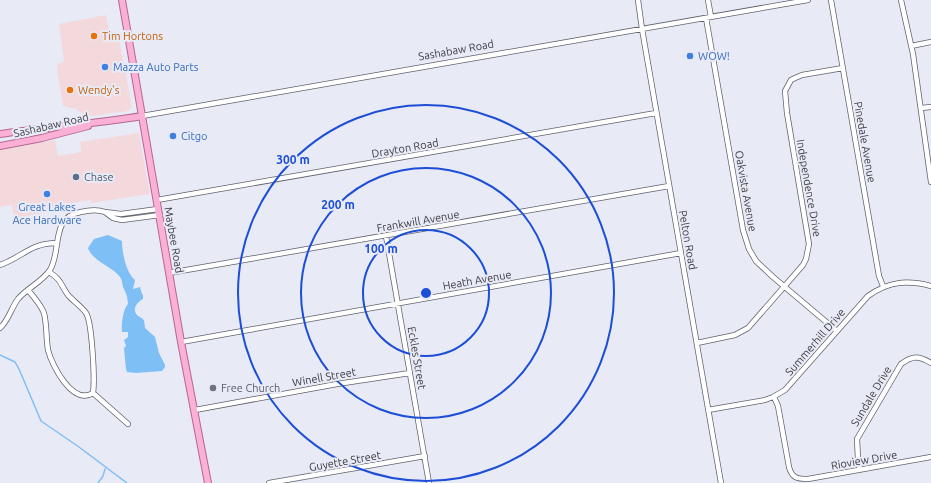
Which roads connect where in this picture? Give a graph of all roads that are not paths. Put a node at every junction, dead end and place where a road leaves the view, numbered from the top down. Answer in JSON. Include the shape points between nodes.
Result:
{"nodes":[{"id":1,"x":122,"y":0,"type":"edge"},
{"id":2,"x":638,"y":0,"type":"edge"},
{"id":3,"x":708,"y":0,"type":"edge"},
{"id":4,"x":808,"y":0,"type":"edge"},
{"id":5,"x":831,"y":0,"type":"edge"},
{"id":6,"x":901,"y":0,"type":"edge"},
{"id":7,"x":778,"y":3,"type":"edge"},
{"id":8,"x":709,"y":17,"type":"junction"},
{"id":9,"x":642,"y":29,"type":"junction"},
{"id":10,"x":931,"y":42,"type":"edge"},
{"id":11,"x":911,"y":46,"type":"junction"},
{"id":12,"x":843,"y":68,"type":"junction"},
{"id":13,"x":931,"y":106,"type":"edge"},
{"id":14,"x":921,"y":108,"type":"junction"},
{"id":15,"x":656,"y":113,"type":"junction"},
{"id":16,"x":142,"y":116,"type":"junction"},
{"id":17,"x":107,"y":122,"type":"junction"},
{"id":18,"x":22,"y":131,"type":"junction"},
{"id":19,"x":0,"y":134,"type":"edge"},
{"id":20,"x":19,"y":143,"type":"junction"},
{"id":21,"x":0,"y":146,"type":"edge"},
{"id":22,"x":930,"y":169,"type":"edge"},
{"id":23,"x":931,"y":182,"type":"edge"},
{"id":24,"x":669,"y":186,"type":"junction"},
{"id":25,"x":157,"y":200,"type":"junction"},
{"id":26,"x":105,"y":212,"type":"junction"},
{"id":27,"x":159,"y":212,"type":"junction"},
{"id":28,"x":127,"y":214,"type":"junction"},
{"id":29,"x":128,"y":220,"type":"junction"},
{"id":30,"x":386,"y":236,"type":"junction"},
{"id":31,"x":57,"y":244,"type":"junction"},
{"id":32,"x":681,"y":253,"type":"junction"},
{"id":33,"x":0,"y":265,"type":"edge"},
{"id":34,"x":49,"y":272,"type":"junction"},
{"id":35,"x":170,"y":273,"type":"junction"},
{"id":36,"x":785,"y":286,"type":"junction"},
{"id":37,"x":883,"y":286,"type":"junction"},
{"id":38,"x":931,"y":286,"type":"edge"},
{"id":39,"x":28,"y":290,"type":"junction"},
{"id":40,"x":399,"y":303,"type":"junction"},
{"id":41,"x":0,"y":328,"type":"edge"},
{"id":42,"x":837,"y":332,"type":"junction"},
{"id":43,"x":181,"y":342,"type":"junction"},
{"id":44,"x":697,"y":343,"type":"junction"},
{"id":45,"x":931,"y":363,"type":"edge"},
{"id":46,"x":410,"y":373,"type":"junction"},
{"id":47,"x":93,"y":393,"type":"junction"},
{"id":48,"x":774,"y":396,"type":"junction"},
{"id":49,"x":195,"y":410,"type":"junction"},
{"id":50,"x":708,"y":410,"type":"junction"},
{"id":51,"x":128,"y":424,"type":"dead end"},
{"id":52,"x":424,"y":456,"type":"junction"},
{"id":53,"x":931,"y":457,"type":"edge"},
{"id":54,"x":860,"y":470,"type":"junction"},
{"id":55,"x":208,"y":483,"type":"edge"},
{"id":56,"x":269,"y":483,"type":"edge"},
{"id":57,"x":429,"y":483,"type":"edge"},
{"id":58,"x":721,"y":483,"type":"edge"}],
"edges":[{"from":1,"to":16,"type":"main road","name":"Maybee Road"},
{"from":2,"to":9,"type":"street","name":"Pelton Road"},
{"from":3,"to":8,"type":"street","name":"Oakvista Avenue"},
{"from":4,"to":7,"type":"street","name":"Sashabaw Road"},
{"from":5,"to":12,"type":"street","name":"Pinedale Avenue"},
{"from":6,"to":11,"type":"street"},
{"from":7,"to":8,"type":"street","name":"Sashabaw Road"},
{"from":8,"to":9,"type":"street","name":"Sashabaw Road"},
{"from":8,"to":36,"type":"street","name":"Oakvista Avenue","via":[[744,234],[756,261]]},
{"from":9,"to":15,"type":"street","name":"Pelton Road"},
{"from":9,"to":16,"type":"street","name":"Sashabaw Road"},
{"from":10,"to":11,"type":"street"},
{"from":11,"to":14,"type":"street"},
{"from":12,"to":36,"type":"street","name":"Independence Drive","via":[[795,78],[785,91],[809,244],[803,265]]},
{"from":12,"to":37,"type":"street","name":"Pinedale Avenue"},
{"from":13,"to":14,"type":"street"},
{"from":14,"to":22,"type":"street"},
{"from":15,"to":24,"type":"street","name":"Pelton Road"},
{"from":15,"to":25,"type":"street","name":"Drayton Road"},
{"from":16,"to":17,"type":"main road","name":"Sashabaw Road"},
{"from":16,"to":25,"type":"main road","name":"Maybee Road"},
{"from":17,"to":18,"type":"main road","name":"Sashabaw Road"},
{"from":17,"to":20,"type":"main road","name":"Sashabaw Road"},
{"from":18,"to":19,"type":"main road","name":"Sashabaw Road"},
{"from":18,"to":20,"type":"main road","via":[[26,137]]},
{"from":20,"to":21,"type":"main road","name":"Sashabaw Road"},
{"from":22,"to":23,"type":"street"},
{"from":24,"to":30,"type":"street","name":"Frankwill Avenue"},
{"from":24,"to":32,"type":"street","name":"Pelton Road"},
{"from":25,"to":27,"type":"main road","name":"Maybee Road"},
{"from":26,"to":28,"type":"street"},
{"from":26,"to":29,"type":"street","via":[[117,220]]},
{"from":26,"to":31,"type":"street","via":[[91,210],[71,215],[60,226]]},
{"from":27,"to":28,"type":"street"},
{"from":27,"to":29,"type":"street"},
{"from":27,"to":35,"type":"main road","name":"Maybee Road"},
{"from":28,"to":29,"type":"street"},
{"from":30,"to":35,"type":"street","name":"Frankwill Avenue"},
{"from":30,"to":40,"type":"street","name":"Eckles Street"},
{"from":31,"to":33,"type":"street","via":[[36,246]]},
{"from":31,"to":34,"type":"street"},
{"from":32,"to":40,"type":"street","name":"Heath Avenue"},
{"from":32,"to":44,"type":"street","name":"Pelton Road"},
{"from":34,"to":39,"type":"street"},
{"from":34,"to":47,"type":"street","via":[[58,278],[68,295],[88,318],[92,343]]},
{"from":35,"to":43,"type":"main road","name":"Maybee Road"},
{"from":36,"to":42,"type":"street","name":"Oakvista Avenue"},
{"from":36,"to":44,"type":"street","name":"Independence Drive","via":[[743,332]]},
{"from":37,"to":38,"type":"street","name":"Summerhill Drive","via":[[901,282]]},
{"from":37,"to":42,"type":"street","name":"Summerhill Drive","via":[[868,296]]},
{"from":39,"to":41,"type":"street","via":[[13,306]]},
{"from":39,"to":47,"type":"street","via":[[44,313],[48,351],[58,372],[78,395]]},
{"from":40,"to":43,"type":"street","name":"Heath Avenue"},
{"from":40,"to":46,"type":"street","name":"Eckles Street"},
{"from":42,"to":48,"type":"street","name":"Summerhill Drive","via":[[792,383]]},
{"from":43,"to":49,"type":"main road","name":"Maybee Road"},
{"from":44,"to":50,"type":"street","name":"Pelton Road"},
{"from":45,"to":54,"type":"street","name":"Sundale Drive","via":[[918,357],[901,364],[857,439]]},
{"from":46,"to":49,"type":"street","name":"Winell Street","via":[[345,382]]},
{"from":46,"to":52,"type":"street","name":"Eckles Street"},
{"from":47,"to":51,"type":"street"},
{"from":48,"to":50,"type":"street","name":"Summerhill Drive","via":[[751,403]]},
{"from":48,"to":54,"type":"street","name":"Rioview Drive","via":[[793,477],[808,479]]},
{"from":49,"to":55,"type":"main road","name":"Maybee Road"},
{"from":50,"to":58,"type":"street","name":"Pelton Road"},
{"from":52,"to":56,"type":"street","name":"Guyette Street"},
{"from":52,"to":57,"type":"street","name":"Eckles Street"},
{"from":53,"to":54,"type":"street","name":"Rioview Drive"}]}
